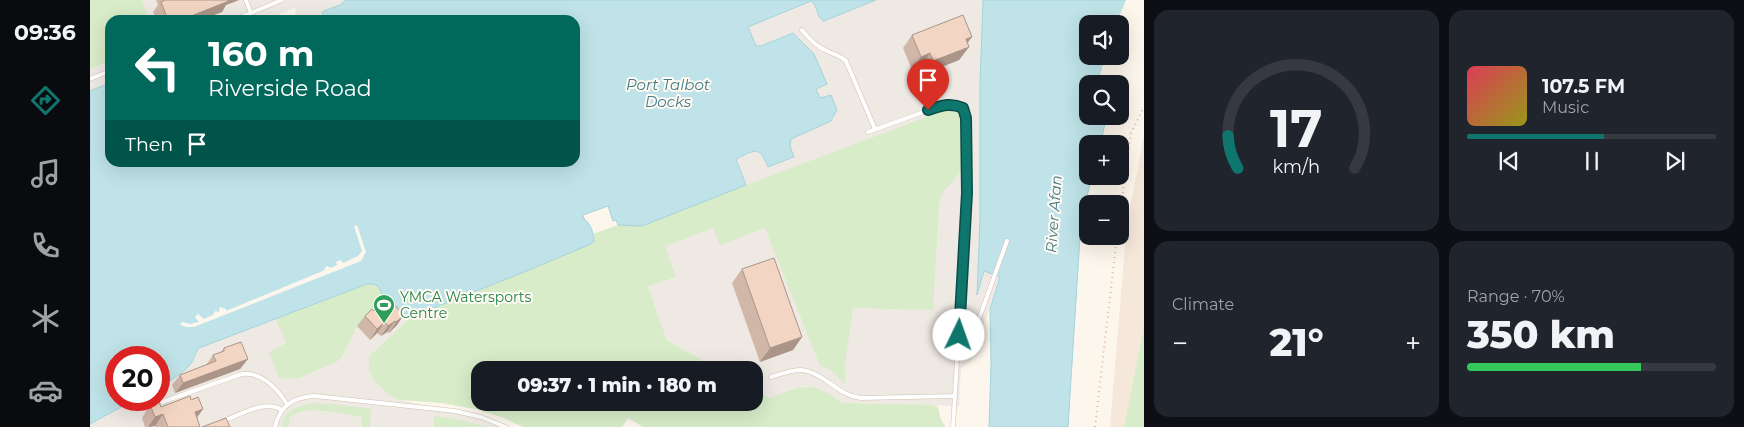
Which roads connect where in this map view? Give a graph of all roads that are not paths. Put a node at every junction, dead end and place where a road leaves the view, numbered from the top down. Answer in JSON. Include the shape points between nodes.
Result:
{"nodes":[{"id":1,"x":246,"y":0,"type":"edge"},
{"id":2,"x":282,"y":0,"type":"edge"},
{"id":3,"x":251,"y":13,"type":"junction"},
{"id":4,"x":246,"y":15,"type":"edge"},
{"id":5,"x":802,"y":30,"type":"dead end"},
{"id":6,"x":105,"y":73,"type":"edge"},
{"id":7,"x":90,"y":79,"type":"edge"},
{"id":8,"x":875,"y":129,"type":"junction"},
{"id":9,"x":868,"y":132,"type":"dead end"},
{"id":10,"x":1007,"y":241,"type":"dead end"},
{"id":11,"x":958,"y":354,"type":"junction"},
{"id":12,"x":771,"y":377,"type":"dead end"},
{"id":13,"x":955,"y":396,"type":"junction"},
{"id":14,"x":170,"y":399,"type":"edge"},
{"id":15,"x":287,"y":404,"type":"junction"},
{"id":16,"x":282,"y":410,"type":"junction"},
{"id":17,"x":216,"y":424,"type":"edge"},
{"id":18,"x":275,"y":427,"type":"edge"},
{"id":19,"x":506,"y":427,"type":"edge"},
{"id":20,"x":953,"y":427,"type":"edge"}],
"edges":[{"from":1,"to":3,"type":"lane"},
{"from":2,"to":3,"type":"lane"},
{"from":3,"to":4,"type":"lane"},
{"from":5,"to":8,"type":"lane","via":[[817,45],[846,61]]},
{"from":6,"to":7,"type":"lane"},
{"from":8,"to":9,"type":"lane"},
{"from":8,"to":11,"type":"lane","via":[[946,104],[963,108],[966,118],[967,193]]},
{"from":10,"to":11,"type":"lane","via":[[971,341],[965,351]]},
{"from":11,"to":13,"type":"lane"},
{"from":12,"to":13,"type":"lane","via":[[791,371],[807,371],[850,396],[860,398]]},
{"from":13,"to":20,"type":"lane"},
{"from":14,"to":15,"type":"lane","via":[[249,373],[267,382]]},
{"from":15,"to":16,"type":"lane"},
{"from":15,"to":19,"type":"lane","via":[[305,397],[334,397],[455,411]]},
{"from":16,"to":17,"type":"lane","via":[[267,405]]},
{"from":16,"to":18,"type":"lane"}]}
